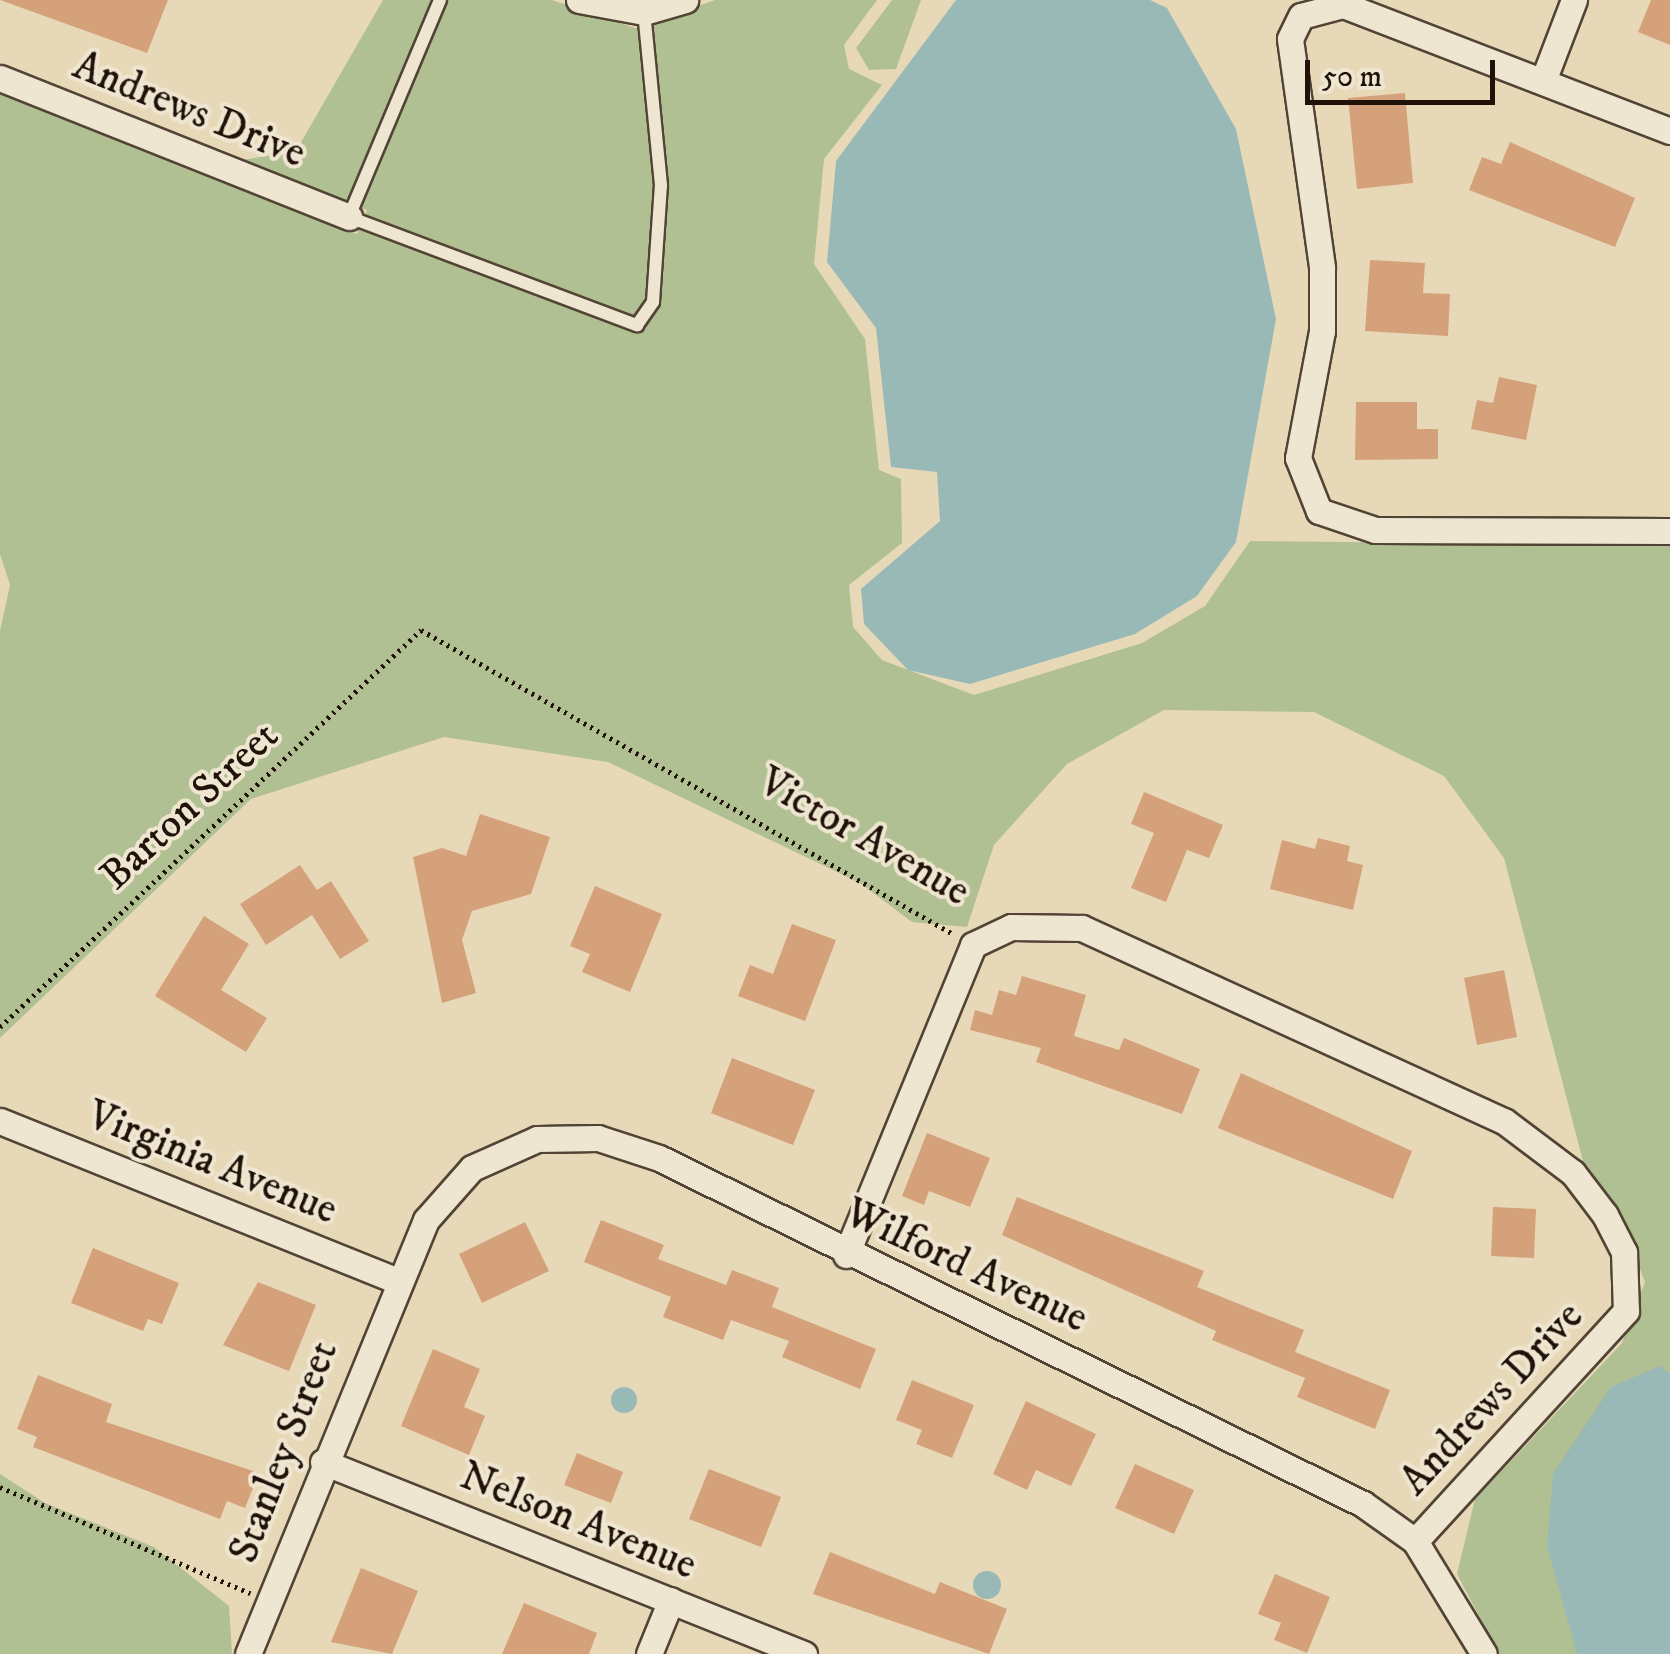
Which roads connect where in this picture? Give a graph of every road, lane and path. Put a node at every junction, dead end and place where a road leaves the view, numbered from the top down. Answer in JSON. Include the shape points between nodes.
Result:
{"nodes":[{"id":1,"x":440,"y":0,"type":"edge"},
{"id":2,"x":579,"y":0,"type":"edge"},
{"id":3,"x":684,"y":0,"type":"edge"},
{"id":4,"x":1574,"y":0,"type":"edge"},
{"id":5,"x":644,"y":12,"type":"junction"},
{"id":6,"x":0,"y":78,"type":"edge"},
{"id":7,"x":1544,"y":81,"type":"junction"},
{"id":8,"x":1670,"y":131,"type":"edge"},
{"id":9,"x":349,"y":217,"type":"junction"},
{"id":10,"x":1670,"y":532,"type":"edge"},
{"id":11,"x":421,"y":630,"type":"joint"},
{"id":12,"x":972,"y":946,"type":"junction"},
{"id":13,"x":0,"y":1027,"type":"edge"},
{"id":14,"x":0,"y":1121,"type":"edge"},
{"id":15,"x":1504,"y":1121,"type":"joint"},
{"id":16,"x":846,"y":1255,"type":"junction"},
{"id":17,"x":394,"y":1279,"type":"junction"},
{"id":18,"x":323,"y":1462,"type":"junction"},
{"id":19,"x":0,"y":1487,"type":"edge"},
{"id":20,"x":1414,"y":1542,"type":"junction"},
{"id":21,"x":270,"y":1600,"type":"junction"},
{"id":22,"x":671,"y":1600,"type":"junction"},
{"id":23,"x":248,"y":1654,"type":"edge"},
{"id":24,"x":650,"y":1654,"type":"edge"},
{"id":25,"x":804,"y":1654,"type":"edge"},
{"id":26,"x":1484,"y":1654,"type":"edge"}],
"edges":[{"from":1,"to":9,"type":"lane"},
{"from":2,"to":5,"type":"street"},
{"from":3,"to":5,"type":"street"},
{"from":4,"to":7,"type":"street"},
{"from":5,"to":9,"type":"lane","via":[[661,185],[648,319],[637,325]]},
{"from":6,"to":9,"type":"street","name":"Andrews Drive"},
{"from":7,"to":8,"type":"street"},
{"from":7,"to":10,"type":"street","via":[[1343,4],[1301,16],[1288,67],[1322,268],[1322,330],[1298,458],[1319,511],[1375,530]]},
{"from":11,"to":12,"type":"path","name":"Victor Avenue"},
{"from":11,"to":13,"type":"path","name":"Barton Street"},
{"from":12,"to":15,"type":"street","name":"Victor Avenue","via":[[1011,927],[1082,928]]},
{"from":12,"to":16,"type":"street"},
{"from":14,"to":17,"type":"street","name":"Virginia Avenue"},
{"from":15,"to":20,"type":"street","name":"Andrews Drive","via":[[1573,1174],[1605,1216],[1624,1252],[1626,1311]]},
{"from":16,"to":17,"type":"street","name":"Wilford Avenue","via":[[658,1158],[598,1138],[537,1139],[472,1168],[426,1220]]},
{"from":16,"to":20,"type":"street","name":"Wilford Avenue","via":[[1290,1463]]},
{"from":17,"to":18,"type":"street","name":"Stanley Street"},
{"from":18,"to":21,"type":"street","name":"Stanley Street"},
{"from":18,"to":22,"type":"street","name":"Nelson Avenue"},
{"from":19,"to":21,"type":"path","via":[[168,1565]]},
{"from":20,"to":26,"type":"street","name":"Wilford Avenue"},
{"from":21,"to":23,"type":"street","name":"Stanley Street"},
{"from":22,"to":24,"type":"street"},
{"from":22,"to":25,"type":"street","name":"Nelson Avenue"}]}
